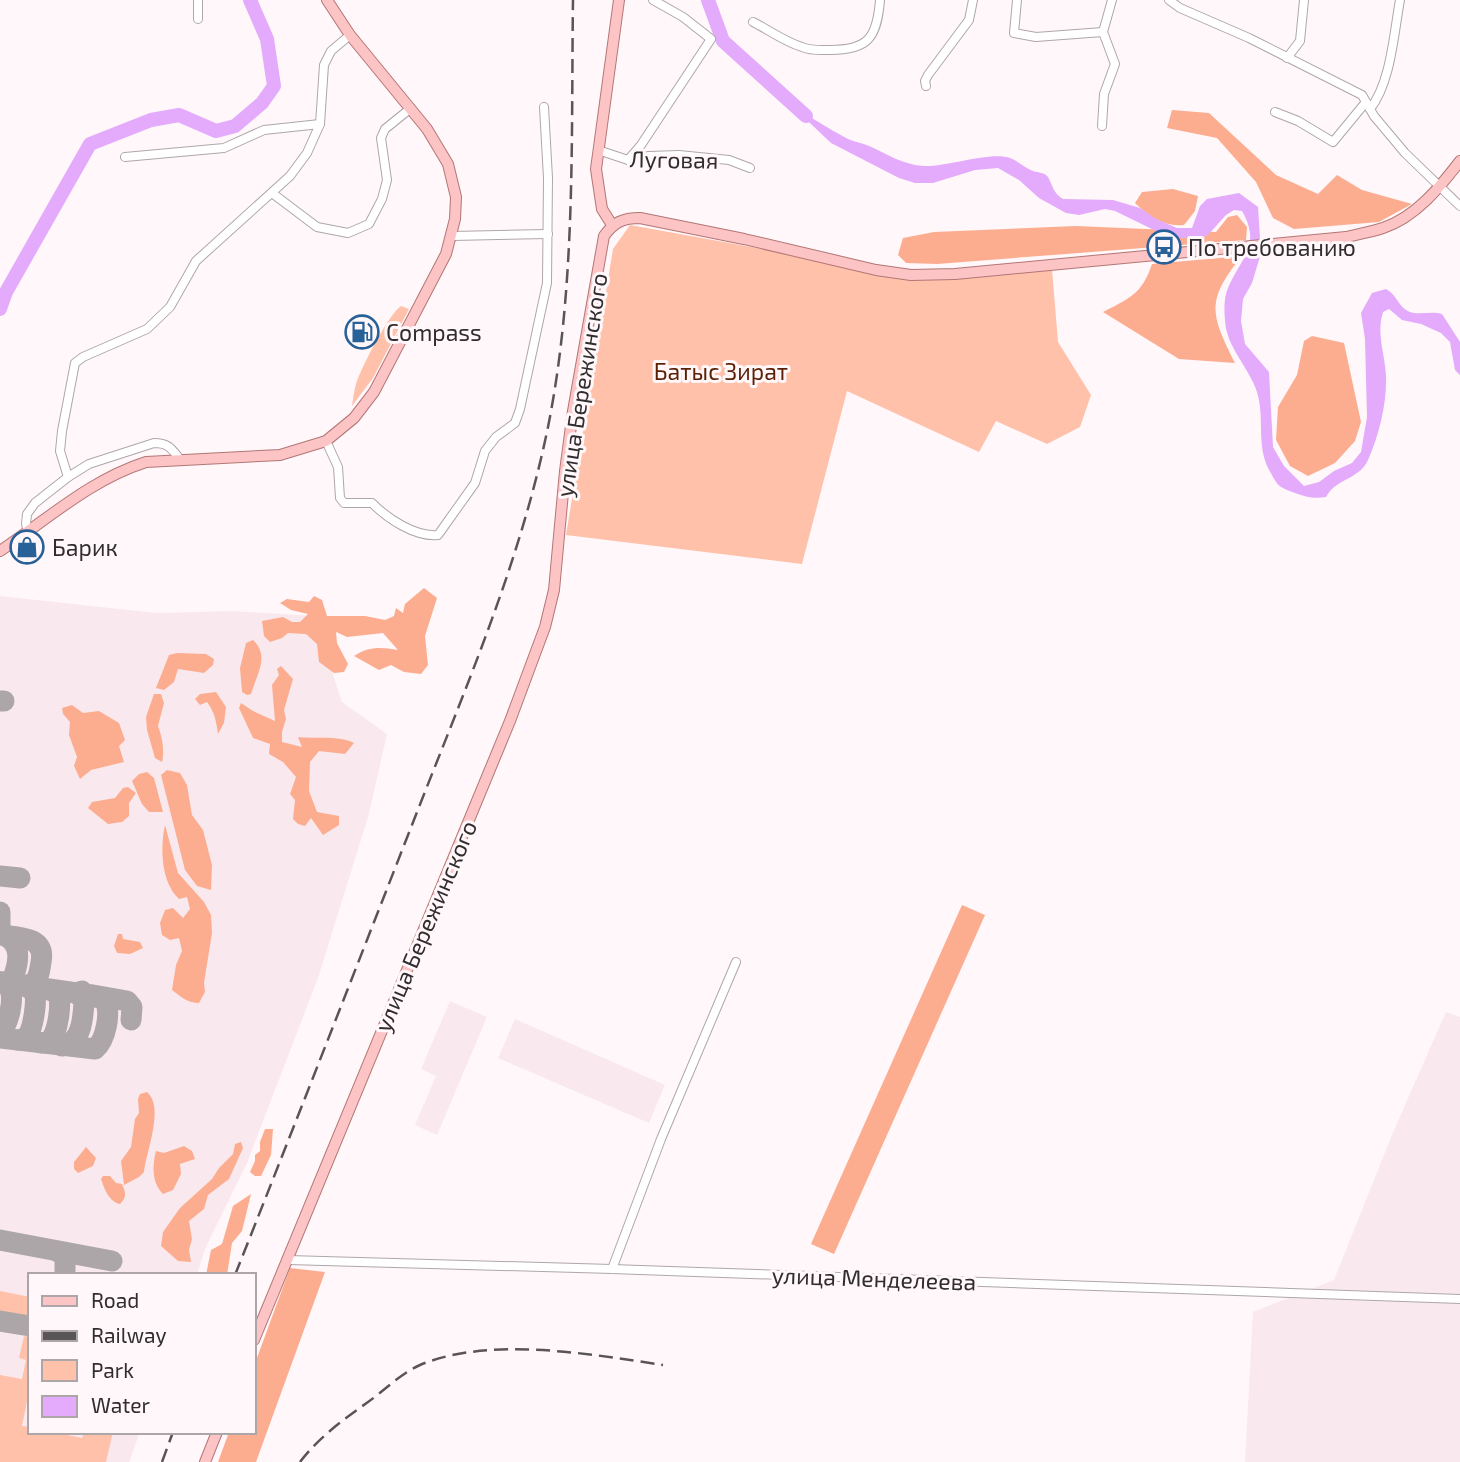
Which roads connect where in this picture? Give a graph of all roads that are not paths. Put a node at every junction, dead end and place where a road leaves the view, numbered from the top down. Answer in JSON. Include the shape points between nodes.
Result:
{"nodes":[{"id":1,"x":198,"y":0,"type":"edge"},
{"id":2,"x":327,"y":0,"type":"edge"},
{"id":3,"x":619,"y":0,"type":"edge"},
{"id":4,"x":653,"y":0,"type":"edge"},
{"id":5,"x":880,"y":0,"type":"edge"},
{"id":6,"x":973,"y":0,"type":"edge"},
{"id":7,"x":1017,"y":0,"type":"edge"},
{"id":8,"x":1112,"y":0,"type":"edge"},
{"id":9,"x":1169,"y":0,"type":"edge"},
{"id":10,"x":1304,"y":0,"type":"edge"},
{"id":11,"x":1400,"y":0,"type":"edge"},
{"id":12,"x":198,"y":19,"type":"dead end"},
{"id":13,"x":753,"y":22,"type":"dead end"},
{"id":14,"x":1103,"y":32,"type":"junction"},
{"id":15,"x":350,"y":36,"type":"junction"},
{"id":16,"x":1287,"y":58,"type":"junction"},
{"id":17,"x":926,"y":86,"type":"dead end"},
{"id":18,"x":1368,"y":105,"type":"junction"},
{"id":19,"x":544,"y":107,"type":"dead end"},
{"id":20,"x":411,"y":108,"type":"junction"},
{"id":21,"x":1275,"y":112,"type":"dead end"},
{"id":22,"x":320,"y":124,"type":"junction"},
{"id":23,"x":1102,"y":126,"type":"dead end"},
{"id":24,"x":598,"y":150,"type":"junction"},
{"id":25,"x":124,"y":157,"type":"dead end"},
{"id":26,"x":628,"y":160,"type":"junction"},
{"id":27,"x":1460,"y":161,"type":"edge"},
{"id":28,"x":750,"y":168,"type":"dead end"},
{"id":29,"x":1440,"y":188,"type":"junction"},
{"id":30,"x":272,"y":193,"type":"junction"},
{"id":31,"x":1460,"y":206,"type":"edge"},
{"id":32,"x":612,"y":225,"type":"junction"},
{"id":33,"x":548,"y":234,"type":"junction"},
{"id":34,"x":452,"y":236,"type":"junction"},
{"id":35,"x":326,"y":441,"type":"junction"},
{"id":36,"x":179,"y":458,"type":"junction"},
{"id":37,"x":68,"y":477,"type":"junction"},
{"id":38,"x":28,"y":532,"type":"junction"},
{"id":39,"x":0,"y":551,"type":"edge"},
{"id":40,"x":736,"y":962,"type":"dead end"},
{"id":41,"x":288,"y":1260,"type":"junction"},
{"id":42,"x":612,"y":1269,"type":"junction"},
{"id":43,"x":1460,"y":1299,"type":"edge"},
{"id":44,"x":256,"y":1335,"type":"edge"},
{"id":45,"x":216,"y":1434,"type":"edge"},
{"id":46,"x":205,"y":1462,"type":"edge"}],
"edges":[{"from":1,"to":12,"type":"street"},
{"from":2,"to":15,"type":"main road"},
{"from":3,"to":24,"type":"main road"},
{"from":4,"to":26,"type":"street","via":[[711,40]]},
{"from":5,"to":13,"type":"street","via":[[871,36],[860,47],[843,50],[801,47]]},
{"from":6,"to":17,"type":"street","via":[[969,20],[928,75]]},
{"from":7,"to":14,"type":"street","via":[[1014,33],[1036,37]]},
{"from":8,"to":14,"type":"street"},
{"from":9,"to":16,"type":"street"},
{"from":10,"to":16,"type":"street","via":[[1300,41]]},
{"from":11,"to":18,"type":"street","via":[[1378,99]]},
{"from":14,"to":23,"type":"street","via":[[1115,64],[1104,94]]},
{"from":15,"to":20,"type":"main road"},
{"from":15,"to":22,"type":"street","via":[[331,51],[324,65]]},
{"from":16,"to":18,"type":"street","via":[[1363,95]]},
{"from":18,"to":21,"type":"street","via":[[1333,142]]},
{"from":18,"to":29,"type":"street","via":[[1405,153]]},
{"from":19,"to":33,"type":"street"},
{"from":20,"to":30,"type":"street","via":[[385,129],[381,138],[387,180],[369,224],[348,233],[317,227]]},
{"from":20,"to":34,"type":"main road","via":[[448,164],[456,197]]},
{"from":22,"to":25,"type":"street","via":[[264,130],[225,148]]},
{"from":22,"to":30,"type":"street","via":[[307,153]]},
{"from":24,"to":26,"type":"street","name":"Луговая"},
{"from":24,"to":32,"type":"main road","via":[[602,209]]},
{"from":26,"to":28,"type":"street","name":"Луговая","via":[[679,155],[729,160]]},
{"from":27,"to":29,"type":"main road"},
{"from":29,"to":31,"type":"street"},
{"from":29,"to":32,"type":"main road","via":[[1386,227],[1346,237],[956,274],[876,270],[640,218]]},
{"from":30,"to":37,"type":"street","via":[[196,261],[170,307],[146,329],[75,363],[60,451]]},
{"from":32,"to":41,"type":"main road","name":"улица Бережинского","via":[[604,236],[573,411],[554,590],[545,627]]},
{"from":33,"to":34,"type":"street"},
{"from":33,"to":35,"type":"street","via":[[547,283],[518,418],[485,451],[475,483],[443,531],[429,536],[418,533],[372,503],[344,503],[338,467]]},
{"from":34,"to":35,"type":"main road","via":[[374,392],[354,418]]},
{"from":35,"to":36,"type":"main road","via":[[281,455]]},
{"from":36,"to":37,"type":"street","via":[[171,447],[155,443],[89,464]]},
{"from":36,"to":38,"type":"main road","via":[[146,462],[101,480]]},
{"from":37,"to":38,"type":"street","via":[[35,503],[27,514]]},
{"from":38,"to":39,"type":"main road"},
{"from":40,"to":42,"type":"street"},
{"from":41,"to":42,"type":"street","name":"улица Менделеева"},
{"from":41,"to":44,"type":"main road","name":"улица Бережинского"},
{"from":42,"to":43,"type":"street","name":"улица Менделеева"},
{"from":45,"to":46,"type":"main road"}]}
